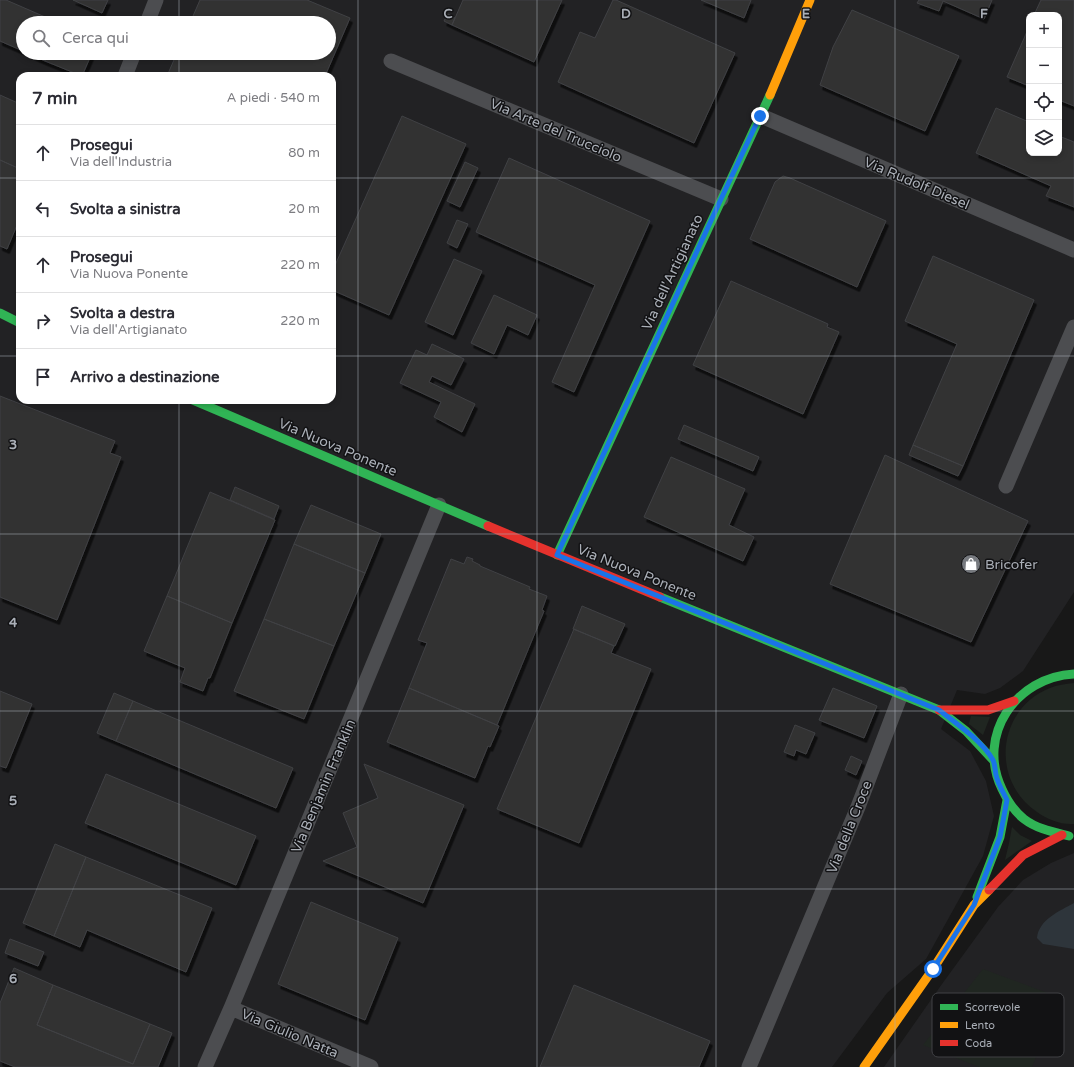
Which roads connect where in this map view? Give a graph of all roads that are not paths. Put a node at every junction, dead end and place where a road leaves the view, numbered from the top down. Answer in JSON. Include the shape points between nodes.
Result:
{"nodes":[{"id":1,"x":156,"y":0,"type":"edge"},
{"id":2,"x":810,"y":0,"type":"edge"},
{"id":3,"x":150,"y":16,"type":"edge"},
{"id":4,"x":131,"y":60,"type":"edge"},
{"id":5,"x":391,"y":61,"type":"dead end"},
{"id":6,"x":127,"y":72,"type":"edge"},
{"id":7,"x":760,"y":116,"type":"junction"},
{"id":8,"x":721,"y":199,"type":"junction"},
{"id":9,"x":1074,"y":250,"type":"edge"},
{"id":10,"x":0,"y":313,"type":"edge"},
{"id":11,"x":16,"y":321,"type":"edge"},
{"id":12,"x":1074,"y":327,"type":"edge"},
{"id":13,"x":202,"y":404,"type":"edge"},
{"id":14,"x":1006,"y":486,"type":"dead end"},
{"id":15,"x":439,"y":505,"type":"junction"},
{"id":16,"x":557,"y":555,"type":"junction"},
{"id":17,"x":1074,"y":670,"type":"edge"},
{"id":18,"x":1064,"y":674,"type":"junction"},
{"id":19,"x":1074,"y":674,"type":"edge"},
{"id":20,"x":901,"y":694,"type":"junction"},
{"id":21,"x":1014,"y":701,"type":"junction"},
{"id":22,"x":939,"y":710,"type":"junction"},
{"id":23,"x":994,"y":761,"type":"junction"},
{"id":24,"x":1007,"y":800,"type":"junction"},
{"id":25,"x":1062,"y":835,"type":"junction"},
{"id":26,"x":1074,"y":836,"type":"edge"},
{"id":27,"x":974,"y":905,"type":"junction"},
{"id":28,"x":231,"y":1008,"type":"junction"},
{"id":29,"x":205,"y":1067,"type":"edge"},
{"id":30,"x":371,"y":1067,"type":"edge"},
{"id":31,"x":749,"y":1067,"type":"edge"},
{"id":32,"x":864,"y":1067,"type":"edge"}],
"edges":[{"from":1,"to":3,"type":"street"},
{"from":2,"to":7,"type":"street","name":"Via dell'Artigianato"},
{"from":4,"to":6,"type":"street"},
{"from":5,"to":8,"type":"street","name":"Via Arte del Trucciolo"},
{"from":7,"to":8,"type":"street","name":"Via dell'Artigianato"},
{"from":7,"to":9,"type":"street","name":"Via Rudolf Diesel"},
{"from":8,"to":16,"type":"street","name":"Via dell'Artigianato"},
{"from":10,"to":11,"type":"street"},
{"from":12,"to":14,"type":"street"},
{"from":13,"to":15,"type":"street","name":"Via Nuova Ponente"},
{"from":15,"to":16,"type":"street","name":"Via Nuova Ponente"},
{"from":15,"to":28,"type":"street","name":"Via Benjamin Franklin"},
{"from":16,"to":20,"type":"street","name":"Via Nuova Ponente"},
{"from":17,"to":18,"type":"street"},
{"from":18,"to":19,"type":"street"},
{"from":18,"to":21,"type":"street","via":[[1045,679],[1028,688]]},
{"from":20,"to":22,"type":"street","name":"Via Nuova Ponente"},
{"from":20,"to":31,"type":"street","name":"Via della Croce","via":[[858,807]]},
{"from":21,"to":22,"type":"street","name":"Via Nuova Ponente","via":[[988,710]]},
{"from":21,"to":23,"type":"street","via":[[997,729]]},
{"from":22,"to":23,"type":"street","name":"Via Nuova Ponente","via":[[966,731]]},
{"from":23,"to":24,"type":"street","via":[[998,781]]},
{"from":24,"to":25,"type":"street","via":[[1031,823],[1046,831]]},
{"from":24,"to":27,"type":"street","via":[[1000,837]]},
{"from":25,"to":26,"type":"street"},
{"from":25,"to":27,"type":"street","via":[[1023,855]]},
{"from":27,"to":32,"type":"street","via":[[933,969]]},
{"from":28,"to":29,"type":"street","name":"Via Benjamin Franklin"},
{"from":28,"to":30,"type":"street","name":"Via Giulio Natta"}]}
